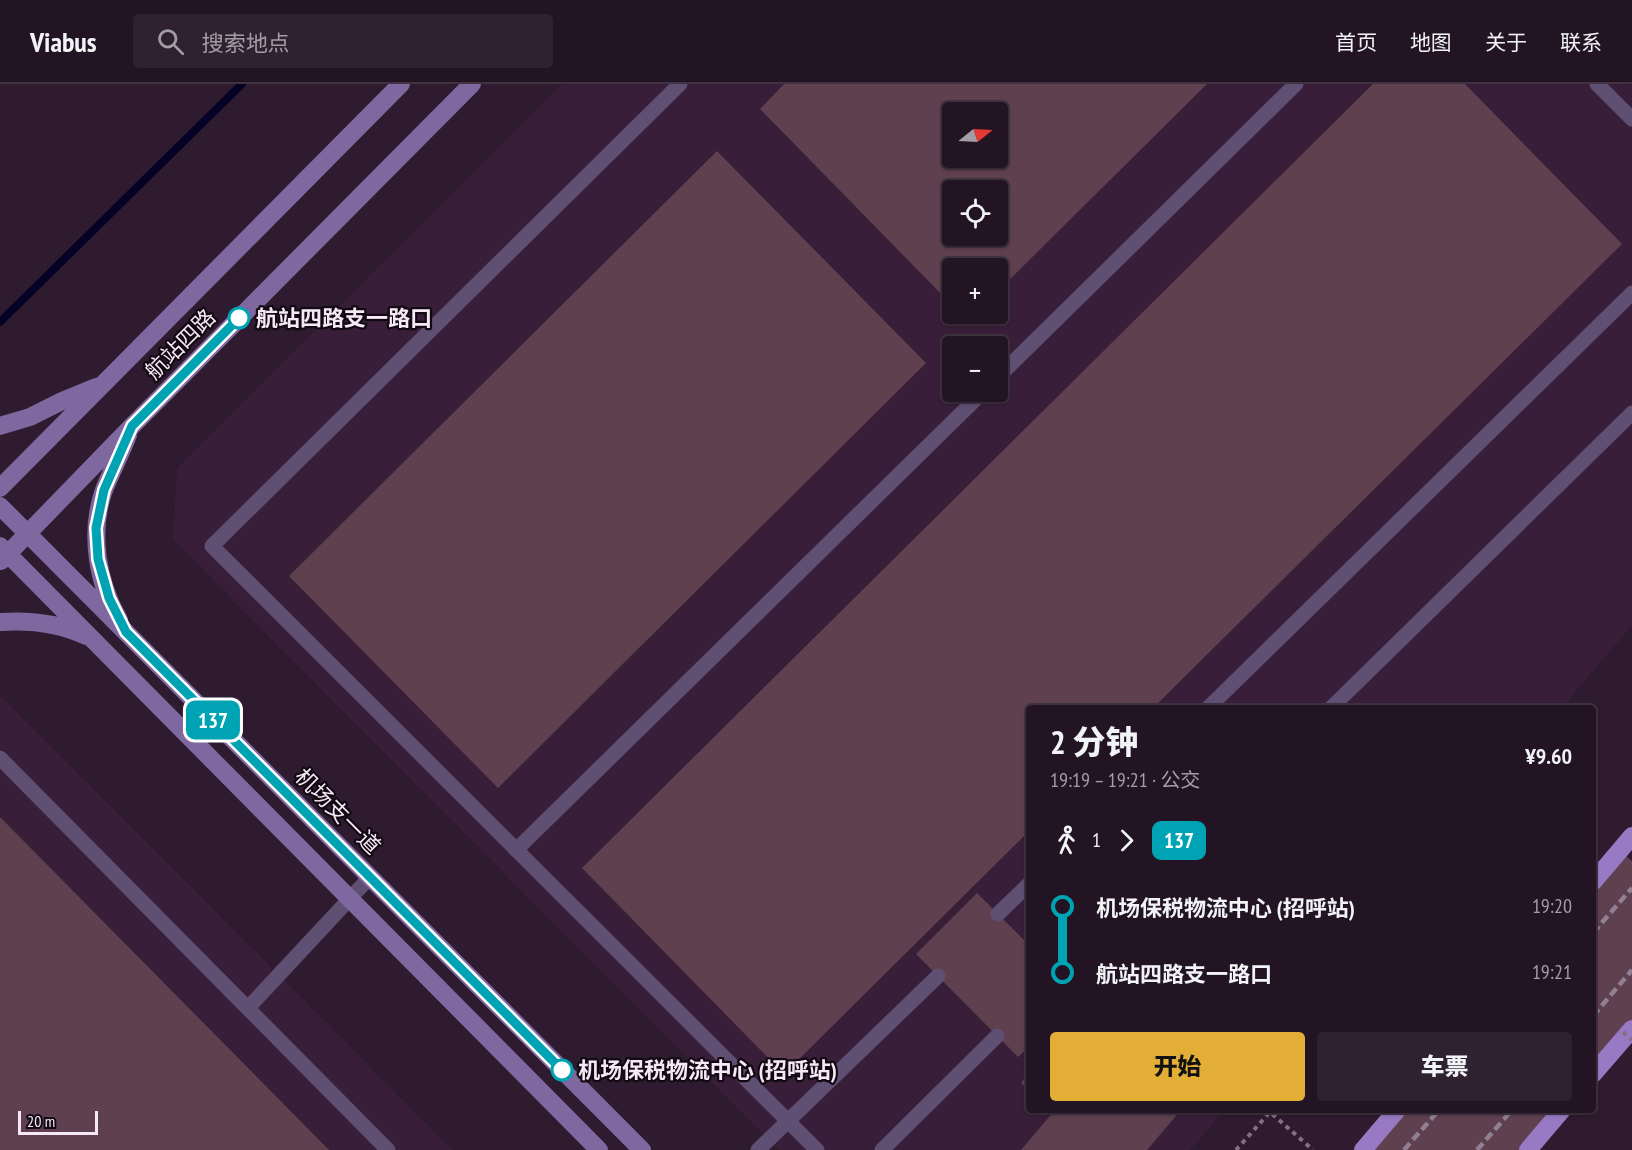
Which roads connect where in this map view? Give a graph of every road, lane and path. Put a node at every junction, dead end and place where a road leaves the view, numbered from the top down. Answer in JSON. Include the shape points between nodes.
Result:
{"nodes":[{"id":1,"x":401,"y":84,"type":"edge"},
{"id":2,"x":472,"y":84,"type":"edge"},
{"id":3,"x":680,"y":84,"type":"edge"},
{"id":4,"x":1296,"y":84,"type":"edge"},
{"id":5,"x":1597,"y":84,"type":"edge"},
{"id":6,"x":1632,"y":119,"type":"edge"},
{"id":7,"x":1632,"y":292,"type":"edge"},
{"id":8,"x":1008,"y":367,"type":"edge"},
{"id":9,"x":104,"y":384,"type":"junction"},
{"id":10,"x":973,"y":402,"type":"edge"},
{"id":11,"x":1632,"y":413,"type":"edge"},
{"id":12,"x":0,"y":426,"type":"edge"},
{"id":13,"x":132,"y":426,"type":"junction"},
{"id":14,"x":0,"y":488,"type":"edge"},
{"id":15,"x":0,"y":506,"type":"edge"},
{"id":16,"x":28,"y":534,"type":"junction"},
{"id":17,"x":3,"y":554,"type":"edge"},
{"id":18,"x":0,"y":622,"type":"edge"},
{"id":19,"x":126,"y":632,"type":"junction"},
{"id":20,"x":93,"y":639,"type":"junction"},
{"id":21,"x":1211,"y":705,"type":"edge"},
{"id":22,"x":1335,"y":705,"type":"edge"},
{"id":23,"x":0,"y":758,"type":"edge"},
{"id":24,"x":1632,"y":836,"type":"edge"},
{"id":25,"x":516,"y":850,"type":"junction"},
{"id":26,"x":370,"y":878,"type":"junction"},
{"id":27,"x":1596,"y":878,"type":"edge"},
{"id":28,"x":1026,"y":887,"type":"edge"},
{"id":29,"x":351,"y":899,"type":"junction"},
{"id":30,"x":998,"y":914,"type":"dead end"},
{"id":31,"x":938,"y":976,"type":"dead end"},
{"id":32,"x":248,"y":1008,"type":"junction"},
{"id":33,"x":1628,"y":1031,"type":"edge"},
{"id":34,"x":998,"y":1036,"type":"dead end"},
{"id":35,"x":1632,"y":1040,"type":"edge"},
{"id":36,"x":1596,"y":1070,"type":"edge"},
{"id":37,"x":1269,"y":1113,"type":"edge"},
{"id":38,"x":1271,"y":1113,"type":"edge"},
{"id":39,"x":1394,"y":1113,"type":"edge"},
{"id":40,"x":1559,"y":1113,"type":"edge"},
{"id":41,"x":788,"y":1121,"type":"junction"},
{"id":42,"x":388,"y":1150,"type":"edge"},
{"id":43,"x":599,"y":1150,"type":"edge"},
{"id":44,"x":642,"y":1150,"type":"edge"},
{"id":45,"x":759,"y":1150,"type":"edge"},
{"id":46,"x":817,"y":1150,"type":"edge"},
{"id":47,"x":882,"y":1150,"type":"edge"},
{"id":48,"x":1236,"y":1150,"type":"edge"},
{"id":49,"x":1313,"y":1150,"type":"edge"},
{"id":50,"x":1363,"y":1150,"type":"edge"},
{"id":51,"x":1528,"y":1150,"type":"edge"}],
"edges":[{"from":1,"to":9,"type":"street","name":"航站四路"},
{"from":2,"to":13,"type":"street","name":"航站四路"},
{"from":3,"to":25,"type":"lane","via":[[212,546]]},
{"from":4,"to":8,"type":"lane"},
{"from":5,"to":6,"type":"lane"},
{"from":7,"to":21,"type":"lane"},
{"from":9,"to":12,"type":"street"},
{"from":9,"to":14,"type":"street","name":"航站四路"},
{"from":10,"to":25,"type":"lane"},
{"from":11,"to":22,"type":"lane"},
{"from":13,"to":16,"type":"street","name":"航站四路"},
{"from":13,"to":19,"type":"street","via":[[104,490],[96,528],[103,579]]},
{"from":15,"to":16,"type":"street","name":"机场支一道"},
{"from":16,"to":17,"type":"street","name":"航站四路"},
{"from":16,"to":19,"type":"street","name":"机场支一道"},
{"from":17,"to":20,"type":"street"},
{"from":18,"to":20,"type":"street","via":[[61,626]]},
{"from":19,"to":26,"type":"street","name":"机场支一道"},
{"from":20,"to":29,"type":"street"},
{"from":23,"to":32,"type":"lane"},
{"from":24,"to":27,"type":"main road"},
{"from":25,"to":41,"type":"lane"},
{"from":26,"to":29,"type":"lane"},
{"from":26,"to":44,"type":"street","name":"机场支一道"},
{"from":28,"to":30,"type":"lane"},
{"from":29,"to":32,"type":"lane"},
{"from":29,"to":43,"type":"street"},
{"from":31,"to":41,"type":"lane"},
{"from":32,"to":42,"type":"lane"},
{"from":33,"to":35,"type":"path","bridge":true},
{"from":33,"to":36,"type":"main road"},
{"from":34,"to":47,"type":"lane"},
{"from":37,"to":48,"type":"path"},
{"from":38,"to":49,"type":"path"},
{"from":39,"to":50,"type":"main road"},
{"from":40,"to":51,"type":"main road"},
{"from":41,"to":45,"type":"lane"},
{"from":41,"to":46,"type":"lane"}]}
